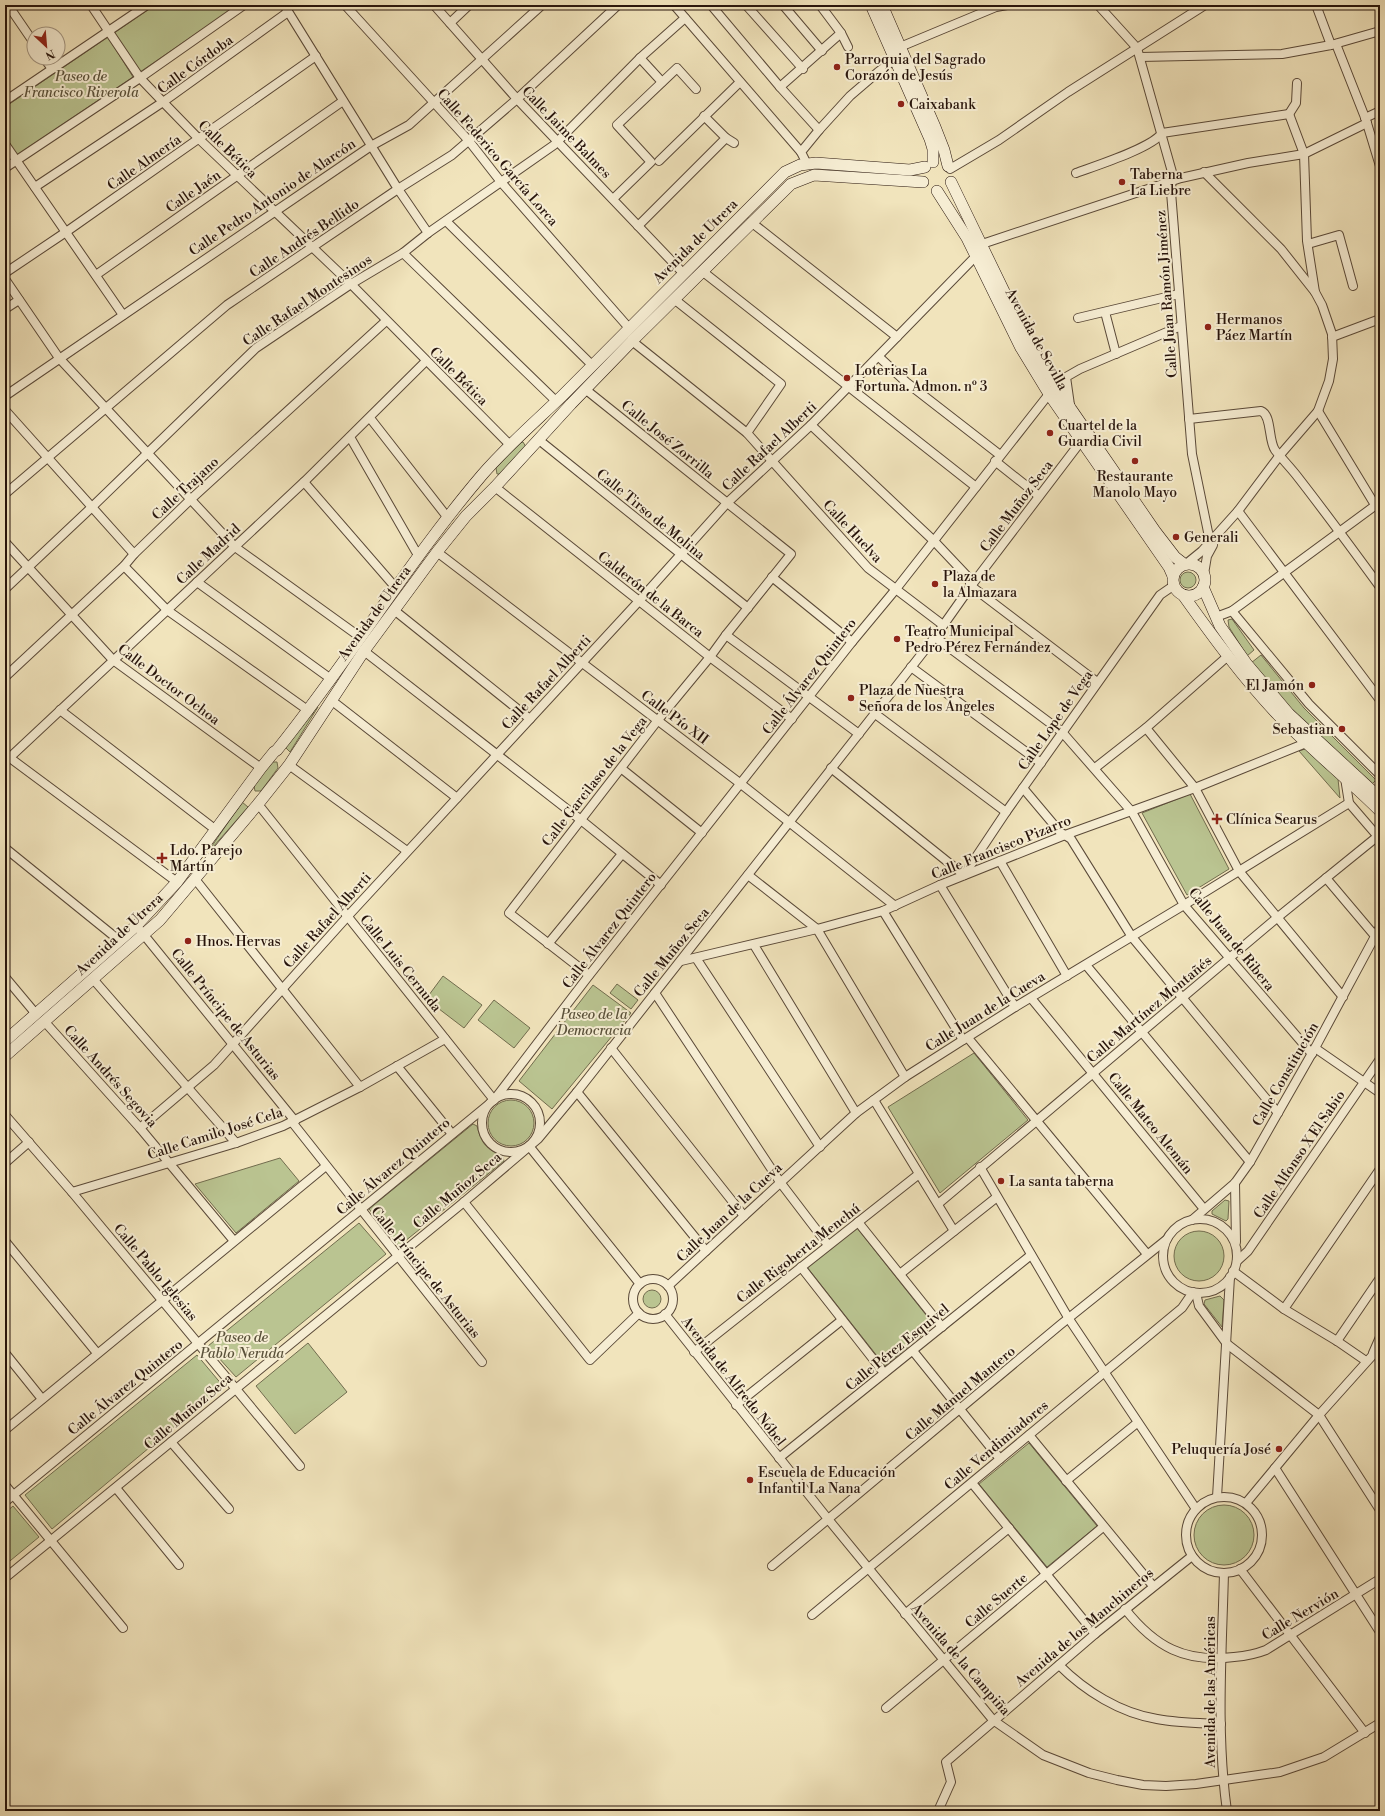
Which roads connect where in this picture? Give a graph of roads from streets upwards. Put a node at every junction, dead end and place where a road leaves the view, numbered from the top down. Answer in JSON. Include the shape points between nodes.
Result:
{"nodes":[{"id":1,"x":8,"y":5,"type":"edge"},
{"id":2,"x":91,"y":5,"type":"edge"},
{"id":3,"x":147,"y":5,"type":"edge"},
{"id":4,"x":244,"y":5,"type":"edge"},
{"id":5,"x":345,"y":5,"type":"edge"},
{"id":6,"x":434,"y":5,"type":"edge"},
{"id":7,"x":468,"y":5,"type":"edge"},
{"id":8,"x":542,"y":5,"type":"edge"},
{"id":9,"x":618,"y":5,"type":"edge"},
{"id":10,"x":674,"y":5,"type":"edge"},
{"id":11,"x":711,"y":5,"type":"edge"},
{"id":12,"x":746,"y":5,"type":"edge"},
{"id":13,"x":783,"y":5,"type":"edge"},
{"id":14,"x":820,"y":5,"type":"edge"},
{"id":15,"x":871,"y":5,"type":"edge"},
{"id":16,"x":882,"y":5,"type":"edge"},
{"id":17,"x":1007,"y":5,"type":"edge"},
{"id":18,"x":1098,"y":5,"type":"edge"},
{"id":19,"x":1205,"y":5,"type":"edge"},
{"id":20,"x":1316,"y":5,"type":"edge"},
{"id":21,"x":995,"y":6,"type":"edge"},
{"id":22,"x":286,"y":9,"type":"edge"},
{"id":23,"x":685,"y":18,"type":"junction"},
{"id":24,"x":450,"y":23,"type":"junction"},
{"id":25,"x":26,"y":31,"type":"edge"},
{"id":26,"x":109,"y":31,"type":"junction"},
{"id":27,"x":1380,"y":31,"type":"edge"},
{"id":28,"x":841,"y":34,"type":"junction"},
{"id":29,"x":1334,"y":44,"type":"junction"},
{"id":30,"x":848,"y":47,"type":"dead end"},
{"id":31,"x":900,"y":47,"type":"junction"},
{"id":32,"x":1137,"y":48,"type":"junction"},
{"id":33,"x":822,"y":52,"type":"junction"},
{"id":34,"x":316,"y":56,"type":"junction"},
{"id":35,"x":1140,"y":57,"type":"junction"},
{"id":36,"x":640,"y":58,"type":"junction"},
{"id":37,"x":482,"y":60,"type":"junction"},
{"id":38,"x":894,"y":60,"type":"junction"},
{"id":39,"x":50,"y":66,"type":"edge"},
{"id":40,"x":52,"y":69,"type":"junction"},
{"id":41,"x":803,"y":69,"type":"junction"},
{"id":42,"x":140,"y":78,"type":"junction"},
{"id":43,"x":662,"y":82,"type":"junction"},
{"id":44,"x":740,"y":82,"type":"junction"},
{"id":45,"x":1297,"y":83,"type":"dead end"},
{"id":46,"x":780,"y":87,"type":"junction"},
{"id":47,"x":696,"y":89,"type":"dead end"},
{"id":48,"x":517,"y":99,"type":"junction"},
{"id":49,"x":5,"y":101,"type":"edge"},
{"id":50,"x":343,"y":101,"type":"junction"},
{"id":51,"x":164,"y":102,"type":"junction"},
{"id":52,"x":434,"y":103,"type":"junction"},
{"id":53,"x":1380,"y":111,"type":"edge"},
{"id":54,"x":1289,"y":114,"type":"junction"},
{"id":55,"x":704,"y":116,"type":"junction"},
{"id":56,"x":1366,"y":121,"type":"junction"},
{"id":57,"x":819,"y":130,"type":"junction"},
{"id":58,"x":1162,"y":133,"type":"junction"},
{"id":59,"x":726,"y":138,"type":"junction"},
{"id":60,"x":198,"y":139,"type":"junction"},
{"id":61,"x":469,"y":140,"type":"junction"},
{"id":62,"x":557,"y":141,"type":"junction"},
{"id":63,"x":734,"y":143,"type":"dead end"},
{"id":64,"x":5,"y":144,"type":"edge"},
{"id":65,"x":371,"y":146,"type":"junction"},
{"id":66,"x":801,"y":152,"type":"junction"},
{"id":67,"x":1304,"y":154,"type":"junction"},
{"id":68,"x":16,"y":160,"type":"junction"},
{"id":69,"x":659,"y":161,"type":"dead end"},
{"id":70,"x":807,"y":164,"type":"junction"},
{"id":71,"x":929,"y":164,"type":"junction"},
{"id":72,"x":1380,"y":166,"type":"edge"},
{"id":73,"x":949,"y":167,"type":"junction"},
{"id":74,"x":5,"y":168,"type":"edge"},
{"id":75,"x":1204,"y":172,"type":"junction"},
{"id":76,"x":1076,"y":173,"type":"dead end"},
{"id":77,"x":237,"y":176,"type":"junction"},
{"id":78,"x":501,"y":182,"type":"junction"},
{"id":79,"x":923,"y":182,"type":"junction"},
{"id":80,"x":951,"y":182,"type":"junction"},
{"id":81,"x":1172,"y":182,"type":"junction"},
{"id":82,"x":35,"y":187,"type":"junction"},
{"id":83,"x":398,"y":189,"type":"junction"},
{"id":84,"x":937,"y":191,"type":"junction"},
{"id":85,"x":613,"y":199,"type":"junction"},
{"id":86,"x":275,"y":212,"type":"junction"},
{"id":87,"x":446,"y":221,"type":"junction"},
{"id":88,"x":751,"y":222,"type":"junction"},
{"id":89,"x":638,"y":226,"type":"junction"},
{"id":90,"x":66,"y":232,"type":"junction"},
{"id":91,"x":428,"y":233,"type":"junction"},
{"id":92,"x":982,"y":244,"type":"junction"},
{"id":93,"x":1308,"y":244,"type":"junction"},
{"id":94,"x":314,"y":248,"type":"junction"},
{"id":95,"x":403,"y":253,"type":"junction"},
{"id":96,"x":976,"y":256,"type":"junction"},
{"id":97,"x":702,"y":271,"type":"junction"},
{"id":98,"x":5,"y":273,"type":"edge"},
{"id":99,"x":684,"y":274,"type":"junction"},
{"id":100,"x":96,"y":275,"type":"junction"},
{"id":101,"x":5,"y":279,"type":"edge"},
{"id":102,"x":351,"y":284,"type":"junction"},
{"id":103,"x":1353,"y":286,"type":"dead end"},
{"id":104,"x":1316,"y":292,"type":"junction"},
{"id":105,"x":1179,"y":294,"type":"junction"},
{"id":106,"x":674,"y":299,"type":"junction"},
{"id":107,"x":19,"y":300,"type":"junction"},
{"id":108,"x":5,"y":309,"type":"edge"},
{"id":109,"x":1105,"y":312,"type":"junction"},
{"id":110,"x":123,"y":315,"type":"junction"},
{"id":111,"x":1078,"y":318,"type":"dead end"},
{"id":112,"x":1380,"y":319,"type":"edge"},
{"id":113,"x":386,"y":320,"type":"junction"},
{"id":114,"x":1181,"y":326,"type":"junction"},
{"id":115,"x":629,"y":328,"type":"junction"},
{"id":116,"x":897,"y":337,"type":"junction"},
{"id":117,"x":1332,"y":337,"type":"junction"},
{"id":118,"x":632,"y":341,"type":"junction"},
{"id":119,"x":1116,"y":354,"type":"junction"},
{"id":120,"x":879,"y":357,"type":"junction"},
{"id":121,"x":59,"y":358,"type":"junction"},
{"id":122,"x":426,"y":361,"type":"junction"},
{"id":123,"x":592,"y":365,"type":"junction"},
{"id":124,"x":849,"y":386,"type":"junction"},
{"id":125,"x":585,"y":389,"type":"junction"},
{"id":126,"x":1049,"y":394,"type":"junction"},
{"id":127,"x":5,"y":396,"type":"edge"},
{"id":128,"x":556,"y":402,"type":"junction"},
{"id":129,"x":106,"y":409,"type":"junction"},
{"id":130,"x":1071,"y":409,"type":"junction"},
{"id":131,"x":5,"y":410,"type":"edge"},
{"id":132,"x":1318,"y":411,"type":"junction"},
{"id":133,"x":370,"y":418,"type":"junction"},
{"id":134,"x":1189,"y":419,"type":"junction"},
{"id":135,"x":811,"y":425,"type":"junction"},
{"id":136,"x":525,"y":430,"type":"junction"},
{"id":137,"x":747,"y":433,"type":"junction"},
{"id":138,"x":350,"y":437,"type":"junction"},
{"id":139,"x":539,"y":440,"type":"junction"},
{"id":140,"x":1082,"y":440,"type":"junction"},
{"id":141,"x":510,"y":445,"type":"junction"},
{"id":142,"x":147,"y":453,"type":"junction"},
{"id":143,"x":1280,"y":455,"type":"junction"},
{"id":144,"x":48,"y":457,"type":"junction"},
{"id":145,"x":998,"y":458,"type":"junction"},
{"id":146,"x":772,"y":461,"type":"junction"},
{"id":147,"x":483,"y":475,"type":"junction"},
{"id":148,"x":304,"y":482,"type":"junction"},
{"id":149,"x":495,"y":487,"type":"junction"},
{"id":150,"x":976,"y":487,"type":"junction"},
{"id":151,"x":5,"y":494,"type":"edge"},
{"id":152,"x":1039,"y":496,"type":"junction"},
{"id":153,"x":190,"y":500,"type":"junction"},
{"id":154,"x":727,"y":503,"type":"junction"},
{"id":155,"x":1378,"y":504,"type":"edge"},
{"id":156,"x":92,"y":508,"type":"junction"},
{"id":157,"x":1238,"y":511,"type":"junction"},
{"id":158,"x":448,"y":518,"type":"junction"},
{"id":159,"x":1338,"y":532,"type":"junction"},
{"id":160,"x":1214,"y":538,"type":"junction"},
{"id":161,"x":934,"y":541,"type":"junction"},
{"id":162,"x":5,"y":542,"type":"edge"},
{"id":163,"x":235,"y":547,"type":"junction"},
{"id":164,"x":437,"y":552,"type":"junction"},
{"id":165,"x":134,"y":554,"type":"junction"},
{"id":166,"x":791,"y":554,"type":"joint"},
{"id":167,"x":681,"y":555,"type":"junction"},
{"id":168,"x":419,"y":557,"type":"junction"},
{"id":169,"x":1185,"y":564,"type":"junction"},
{"id":170,"x":124,"y":566,"type":"junction"},
{"id":171,"x":28,"y":568,"type":"junction"},
{"id":172,"x":1285,"y":572,"type":"junction"},
{"id":173,"x":1204,"y":574,"type":"junction"},
{"id":174,"x":772,"y":577,"type":"junction"},
{"id":175,"x":1173,"y":581,"type":"junction"},
{"id":176,"x":1378,"y":581,"type":"edge"},
{"id":177,"x":197,"y":582,"type":"junction"},
{"id":178,"x":971,"y":586,"type":"junction"},
{"id":179,"x":1203,"y":587,"type":"junction"},
{"id":180,"x":396,"y":588,"type":"junction"},
{"id":181,"x":5,"y":589,"type":"edge"},
{"id":182,"x":896,"y":589,"type":"junction"},
{"id":183,"x":1183,"y":595,"type":"junction"},
{"id":184,"x":639,"y":601,"type":"junction"},
{"id":185,"x":748,"y":608,"type":"junction"},
{"id":186,"x":167,"y":610,"type":"junction"},
{"id":187,"x":394,"y":610,"type":"junction"},
{"id":188,"x":1232,"y":611,"type":"junction"},
{"id":189,"x":71,"y":615,"type":"junction"},
{"id":190,"x":1216,"y":617,"type":"junction"},
{"id":191,"x":943,"y":625,"type":"junction"},
{"id":192,"x":726,"y":635,"type":"junction"},
{"id":193,"x":360,"y":637,"type":"junction"},
{"id":194,"x":935,"y":637,"type":"junction"},
{"id":195,"x":852,"y":642,"type":"junction"},
{"id":196,"x":364,"y":651,"type":"junction"},
{"id":197,"x":1228,"y":656,"type":"junction"},
{"id":198,"x":710,"y":657,"type":"junction"},
{"id":199,"x":113,"y":660,"type":"junction"},
{"id":200,"x":581,"y":663,"type":"junction"},
{"id":201,"x":911,"y":667,"type":"junction"},
{"id":202,"x":5,"y":677,"type":"edge"},
{"id":203,"x":331,"y":679,"type":"junction"},
{"id":204,"x":1097,"y":682,"type":"junction"},
{"id":205,"x":808,"y":698,"type":"junction"},
{"id":206,"x":331,"y":700,"type":"junction"},
{"id":207,"x":1380,"y":700,"type":"edge"},
{"id":208,"x":60,"y":710,"type":"junction"},
{"id":209,"x":309,"y":711,"type":"junction"},
{"id":210,"x":874,"y":713,"type":"junction"},
{"id":211,"x":530,"y":719,"type":"junction"},
{"id":212,"x":792,"y":719,"type":"junction"},
{"id":213,"x":658,"y":720,"type":"junction"},
{"id":214,"x":1146,"y":728,"type":"junction"},
{"id":215,"x":1062,"y":732,"type":"junction"},
{"id":216,"x":859,"y":734,"type":"junction"},
{"id":217,"x":1306,"y":743,"type":"junction"},
{"id":218,"x":1324,"y":747,"type":"junction"},
{"id":219,"x":277,"y":750,"type":"junction"},
{"id":220,"x":497,"y":755,"type":"junction"},
{"id":221,"x":6,"y":759,"type":"edge"},
{"id":222,"x":1041,"y":763,"type":"junction"},
{"id":223,"x":289,"y":765,"type":"junction"},
{"id":224,"x":261,"y":768,"type":"junction"},
{"id":225,"x":622,"y":768,"type":"junction"},
{"id":226,"x":831,"y":768,"type":"junction"},
{"id":227,"x":1095,"y":768,"type":"junction"},
{"id":228,"x":1380,"y":775,"type":"edge"},
{"id":229,"x":1345,"y":778,"type":"junction"},
{"id":230,"x":741,"y":784,"type":"junction"},
{"id":231,"x":1023,"y":788,"type":"junction"},
{"id":232,"x":1195,"y":788,"type":"junction"},
{"id":233,"x":242,"y":795,"type":"junction"},
{"id":234,"x":457,"y":798,"type":"junction"},
{"id":235,"x":1380,"y":798,"type":"edge"},
{"id":236,"x":1349,"y":803,"type":"junction"},
{"id":237,"x":258,"y":804,"type":"junction"},
{"id":238,"x":1380,"y":811,"type":"edge"},
{"id":239,"x":1006,"y":812,"type":"junction"},
{"id":240,"x":1132,"y":812,"type":"junction"},
{"id":241,"x":581,"y":820,"type":"junction"},
{"id":242,"x":789,"y":822,"type":"junction"},
{"id":243,"x":216,"y":830,"type":"junction"},
{"id":244,"x":702,"y":833,"type":"junction"},
{"id":245,"x":1065,"y":835,"type":"junction"},
{"id":246,"x":1379,"y":837,"type":"edge"},
{"id":247,"x":5,"y":848,"type":"edge"},
{"id":248,"x":407,"y":851,"type":"junction"},
{"id":249,"x":622,"y":854,"type":"junction"},
{"id":250,"x":1000,"y":861,"type":"junction"},
{"id":251,"x":1239,"y":871,"type":"junction"},
{"id":252,"x":748,"y":875,"type":"junction"},
{"id":253,"x":964,"y":875,"type":"junction"},
{"id":254,"x":1326,"y":878,"type":"junction"},
{"id":255,"x":195,"y":879,"type":"junction"},
{"id":256,"x":177,"y":882,"type":"junction"},
{"id":257,"x":940,"y":884,"type":"junction"},
{"id":258,"x":661,"y":885,"type":"junction"},
{"id":259,"x":1184,"y":905,"type":"junction"},
{"id":260,"x":895,"y":906,"type":"junction"},
{"id":261,"x":883,"y":911,"type":"junction"},
{"id":262,"x":347,"y":917,"type":"junction"},
{"id":263,"x":1278,"y":917,"type":"junction"},
{"id":264,"x":136,"y":926,"type":"junction"},
{"id":265,"x":1380,"y":927,"type":"edge"},
{"id":266,"x":817,"y":930,"type":"junction"},
{"id":267,"x":144,"y":934,"type":"junction"},
{"id":268,"x":1375,"y":936,"type":"junction"},
{"id":269,"x":1132,"y":937,"type":"junction"},
{"id":270,"x":120,"y":940,"type":"junction"},
{"id":271,"x":548,"y":944,"type":"junction"},
{"id":272,"x":754,"y":945,"type":"junction"},
{"id":273,"x":696,"y":958,"type":"junction"},
{"id":274,"x":1230,"y":958,"type":"junction"},
{"id":275,"x":680,"y":961,"type":"junction"},
{"id":276,"x":1086,"y":965,"type":"junction"},
{"id":277,"x":589,"y":975,"type":"junction"},
{"id":278,"x":1067,"y":976,"type":"junction"},
{"id":279,"x":5,"y":977,"type":"edge"},
{"id":280,"x":93,"y":979,"type":"junction"},
{"id":281,"x":282,"y":988,"type":"junction"},
{"id":282,"x":655,"y":993,"type":"junction"},
{"id":283,"x":1343,"y":997,"type":"junction"},
{"id":284,"x":1031,"y":998,"type":"junction"},
{"id":285,"x":1183,"y":998,"type":"junction"},
{"id":286,"x":1015,"y":1007,"type":"junction"},
{"id":287,"x":40,"y":1017,"type":"junction"},
{"id":288,"x":1142,"y":1032,"type":"junction"},
{"id":289,"x":445,"y":1039,"type":"junction"},
{"id":290,"x":965,"y":1039,"type":"junction"},
{"id":291,"x":5,"y":1041,"type":"edge"},
{"id":292,"x":233,"y":1044,"type":"junction"},
{"id":293,"x":611,"y":1048,"type":"junction"},
{"id":294,"x":1313,"y":1051,"type":"junction"},
{"id":295,"x":5,"y":1056,"type":"edge"},
{"id":296,"x":1380,"y":1059,"type":"edge"},
{"id":297,"x":397,"y":1066,"type":"junction"},
{"id":298,"x":1093,"y":1073,"type":"junction"},
{"id":299,"x":905,"y":1077,"type":"junction"},
{"id":300,"x":1365,"y":1082,"type":"junction"},
{"id":301,"x":360,"y":1087,"type":"junction"},
{"id":302,"x":187,"y":1088,"type":"junction"},
{"id":303,"x":577,"y":1092,"type":"junction"},
{"id":304,"x":1380,"y":1093,"type":"edge"},
{"id":305,"x":494,"y":1100,"type":"junction"},
{"id":306,"x":874,"y":1100,"type":"junction"},
{"id":307,"x":856,"y":1113,"type":"junction"},
{"id":308,"x":1278,"y":1113,"type":"junction"},
{"id":309,"x":5,"y":1115,"type":"edge"},
{"id":310,"x":1037,"y":1120,"type":"junction"},
{"id":311,"x":293,"y":1121,"type":"junction"},
{"id":312,"x":140,"y":1128,"type":"junction"},
{"id":313,"x":452,"y":1134,"type":"junction"},
{"id":314,"x":29,"y":1142,"type":"junction"},
{"id":315,"x":236,"y":1143,"type":"junction"},
{"id":316,"x":529,"y":1146,"type":"junction"},
{"id":317,"x":820,"y":1147,"type":"junction"},
{"id":318,"x":170,"y":1162,"type":"junction"},
{"id":319,"x":1250,"y":1162,"type":"junction"},
{"id":320,"x":5,"y":1163,"type":"edge"},
{"id":321,"x":326,"y":1166,"type":"junction"},
{"id":322,"x":980,"y":1167,"type":"junction"},
{"id":323,"x":1380,"y":1169,"type":"edge"},
{"id":324,"x":919,"y":1174,"type":"junction"},
{"id":325,"x":780,"y":1182,"type":"junction"},
{"id":326,"x":1234,"y":1183,"type":"junction"},
{"id":327,"x":72,"y":1192,"type":"junction"},
{"id":328,"x":997,"y":1197,"type":"junction"},
{"id":329,"x":464,"y":1202,"type":"junction"},
{"id":330,"x":938,"y":1204,"type":"junction"},
{"id":331,"x":1204,"y":1209,"type":"junction"},
{"id":332,"x":360,"y":1211,"type":"junction"},
{"id":333,"x":744,"y":1216,"type":"junction"},
{"id":334,"x":1192,"y":1220,"type":"junction"},
{"id":335,"x":858,"y":1222,"type":"junction"},
{"id":336,"x":954,"y":1231,"type":"junction"},
{"id":337,"x":1166,"y":1240,"type":"junction"},
{"id":338,"x":5,"y":1241,"type":"edge"},
{"id":339,"x":234,"y":1241,"type":"junction"},
{"id":340,"x":828,"y":1245,"type":"junction"},
{"id":341,"x":1236,"y":1247,"type":"junction"},
{"id":342,"x":706,"y":1251,"type":"junction"},
{"id":343,"x":1147,"y":1254,"type":"junction"},
{"id":344,"x":1032,"y":1255,"type":"junction"},
{"id":345,"x":397,"y":1256,"type":"junction"},
{"id":346,"x":1237,"y":1260,"type":"junction"},
{"id":347,"x":801,"y":1267,"type":"junction"},
{"id":348,"x":900,"y":1274,"type":"junction"},
{"id":349,"x":1232,"y":1274,"type":"junction"},
{"id":350,"x":1380,"y":1278,"type":"edge"},
{"id":351,"x":640,"y":1284,"type":"junction"},
{"id":352,"x":668,"y":1286,"type":"junction"},
{"id":353,"x":1195,"y":1293,"type":"junction"},
{"id":354,"x":162,"y":1300,"type":"junction"},
{"id":355,"x":1284,"y":1309,"type":"junction"},
{"id":356,"x":639,"y":1313,"type":"junction"},
{"id":357,"x":665,"y":1314,"type":"junction"},
{"id":358,"x":1069,"y":1319,"type":"junction"},
{"id":359,"x":842,"y":1320,"type":"junction"},
{"id":360,"x":942,"y":1327,"type":"junction"},
{"id":361,"x":1380,"y":1337,"type":"edge"},
{"id":362,"x":1337,"y":1341,"type":"junction"},
{"id":363,"x":198,"y":1343,"type":"junction"},
{"id":364,"x":1227,"y":1344,"type":"junction"},
{"id":365,"x":1380,"y":1347,"type":"edge"},
{"id":366,"x":913,"y":1351,"type":"junction"},
{"id":367,"x":694,"y":1352,"type":"junction"},
{"id":368,"x":97,"y":1353,"type":"junction"},
{"id":369,"x":5,"y":1354,"type":"edge"},
{"id":370,"x":1369,"y":1358,"type":"junction"},
{"id":371,"x":482,"y":1362,"type":"dead end"},
{"id":372,"x":884,"y":1373,"type":"junction"},
{"id":373,"x":1103,"y":1373,"type":"junction"},
{"id":374,"x":236,"y":1388,"type":"junction"},
{"id":375,"x":42,"y":1399,"type":"junction"},
{"id":376,"x":736,"y":1405,"type":"junction"},
{"id":377,"x":960,"y":1410,"type":"junction"},
{"id":378,"x":1319,"y":1415,"type":"junction"},
{"id":379,"x":1137,"y":1423,"type":"junction"},
{"id":380,"x":5,"y":1430,"type":"edge"},
{"id":381,"x":1029,"y":1435,"type":"junction"},
{"id":382,"x":171,"y":1442,"type":"junction"},
{"id":383,"x":779,"y":1458,"type":"junction"},
{"id":384,"x":1000,"y":1459,"type":"junction"},
{"id":385,"x":300,"y":1466,"type":"dead end"},
{"id":386,"x":1275,"y":1468,"type":"junction"},
{"id":387,"x":1066,"y":1481,"type":"junction"},
{"id":388,"x":972,"y":1483,"type":"junction"},
{"id":389,"x":5,"y":1485,"type":"edge"},
{"id":390,"x":116,"y":1488,"type":"junction"},
{"id":391,"x":13,"y":1495,"type":"junction"},
{"id":392,"x":1217,"y":1497,"type":"junction"},
{"id":393,"x":1377,"y":1500,"type":"edge"},
{"id":394,"x":5,"y":1502,"type":"edge"},
{"id":395,"x":1246,"y":1503,"type":"junction"},
{"id":396,"x":229,"y":1509,"type":"dead end"},
{"id":397,"x":1196,"y":1509,"type":"junction"},
{"id":398,"x":1380,"y":1510,"type":"edge"},
{"id":399,"x":828,"y":1519,"type":"junction"},
{"id":400,"x":1103,"y":1527,"type":"junction"},
{"id":401,"x":1009,"y":1528,"type":"junction"},
{"id":402,"x":51,"y":1540,"type":"junction"},
{"id":403,"x":1192,"y":1556,"type":"junction"},
{"id":404,"x":179,"y":1565,"type":"dead end"},
{"id":405,"x":772,"y":1566,"type":"dead end"},
{"id":406,"x":867,"y":1568,"type":"junction"},
{"id":407,"x":1240,"y":1569,"type":"junction"},
{"id":408,"x":1224,"y":1573,"type":"junction"},
{"id":409,"x":1047,"y":1575,"type":"junction"},
{"id":410,"x":5,"y":1578,"type":"edge"},
{"id":411,"x":1380,"y":1579,"type":"edge"},
{"id":412,"x":1153,"y":1586,"type":"junction"},
{"id":413,"x":1357,"y":1594,"type":"junction"},
{"id":414,"x":1126,"y":1609,"type":"junction"},
{"id":415,"x":905,"y":1614,"type":"junction"},
{"id":416,"x":812,"y":1615,"type":"dead end"},
{"id":417,"x":123,"y":1628,"type":"dead end"},
{"id":418,"x":1380,"y":1632,"type":"edge"},
{"id":419,"x":1095,"y":1634,"type":"junction"},
{"id":420,"x":1291,"y":1636,"type":"junction"},
{"id":421,"x":1222,"y":1658,"type":"junction"},
{"id":422,"x":944,"y":1660,"type":"junction"},
{"id":423,"x":1059,"y":1665,"type":"junction"},
{"id":424,"x":886,"y":1708,"type":"dead end"},
{"id":425,"x":994,"y":1720,"type":"junction"},
{"id":426,"x":1380,"y":1723,"type":"edge"},
{"id":427,"x":1221,"y":1724,"type":"junction"},
{"id":428,"x":1365,"y":1732,"type":"junction"},
{"id":429,"x":1223,"y":1781,"type":"junction"},
{"id":430,"x":938,"y":1811,"type":"edge"},
{"id":431,"x":1227,"y":1811,"type":"edge"}],
"edges":[{"from":1,"to":25,"type":"street"},
{"from":2,"to":26,"type":"street","name":"Calle Bética"},
{"from":3,"to":26,"type":"street"},
{"from":4,"to":42,"type":"street"},
{"from":5,"to":52,"type":"street","name":"Calle Federico García Lorca"},
{"from":6,"to":24,"type":"street","name":"Calle Jaime Balmes"},
{"from":7,"to":24,"type":"street"},
{"from":8,"to":37,"type":"street","name":"Calle Pedro Antonio de Alarcón"},
{"from":9,"to":48,"type":"street","name":"Calle Andrés Bellido"},
{"from":10,"to":23,"type":"street"},
{"from":11,"to":46,"type":"street"},
{"from":12,"to":41,"type":"street"},
{"from":13,"to":33,"type":"street"},
{"from":14,"to":28,"type":"street"},
{"from":15,"to":38,"type":"street"},
{"from":16,"to":31,"type":"street"},
{"from":17,"to":21,"type":"street"},
{"from":18,"to":32,"type":"street"},
{"from":19,"to":32,"type":"street"},
{"from":20,"to":29,"type":"street"},
{"from":21,"to":31,"type":"street"},
{"from":22,"to":34,"type":"street"},
{"from":22,"to":51,"type":"street","name":"Calle Córdoba"},
{"from":23,"to":36,"type":"street","name":"Calle Rafael Montesinos"},
{"from":23,"to":44,"type":"street"},
{"from":24,"to":37,"type":"street","name":"Calle Jaime Balmes"},
{"from":26,"to":40,"type":"street"},
{"from":26,"to":42,"type":"street","name":"Calle Bética"},
{"from":27,"to":29,"type":"street"},
{"from":28,"to":30,"type":"street"},
{"from":28,"to":33,"type":"street"},
{"from":29,"to":35,"type":"street","via":[[1282,54]]},
{"from":29,"to":56,"type":"street"},
{"from":31,"to":38,"type":"street"},
{"from":31,"to":73,"type":"street","via":[[935,126]]},
{"from":32,"to":35,"type":"street","name":"Calle Juan Ramón Jiménez"},
{"from":32,"to":73,"type":"street","via":[[999,140]]},
{"from":33,"to":41,"type":"street"},
{"from":34,"to":50,"type":"street"},
{"from":34,"to":60,"type":"street","name":"Calle Almería"},
{"from":35,"to":58,"type":"street","name":"Calle Juan Ramón Jiménez"},
{"from":36,"to":43,"type":"street"},
{"from":36,"to":62,"type":"street","name":"Calle Rafael Montesinos"},
{"from":37,"to":48,"type":"street","name":"Calle Jaime Balmes"},
{"from":37,"to":52,"type":"street","name":"Calle Pedro Antonio de Alarcón"},
{"from":38,"to":57,"type":"street","via":[[850,96]]},
{"from":38,"to":71,"type":"street","via":[[930,139],[933,149]]},
{"from":39,"to":40,"type":"street"},
{"from":40,"to":49,"type":"street"},
{"from":41,"to":46,"type":"street"},
{"from":42,"to":51,"type":"street","name":"Calle Bética"},
{"from":42,"to":68,"type":"street"},
{"from":43,"to":47,"type":"street","via":[[677,68]]},
{"from":43,"to":85,"type":"street","via":[[617,126],[651,162]]},
{"from":44,"to":55,"type":"street"},
{"from":44,"to":66,"type":"street"},
{"from":45,"to":54,"type":"street","via":[[1296,103]]},
{"from":46,"to":57,"type":"street"},
{"from":48,"to":61,"type":"street","name":"Calle Andrés Bellido"},
{"from":48,"to":62,"type":"street","name":"Calle Jaime Balmes"},
{"from":50,"to":65,"type":"street"},
{"from":50,"to":77,"type":"street","name":"Calle Jaén"},
{"from":51,"to":60,"type":"street","name":"Calle Bética"},
{"from":51,"to":82,"type":"street","name":"Calle Córdoba"},
{"from":52,"to":61,"type":"street","name":"Calle Federico García Lorca"},
{"from":52,"to":65,"type":"street","name":"Calle Pedro Antonio de Alarcón","via":[[409,125]]},
{"from":53,"to":56,"type":"street"},
{"from":54,"to":58,"type":"street"},
{"from":54,"to":67,"type":"street"},
{"from":55,"to":59,"type":"street"},
{"from":55,"to":69,"type":"street"},
{"from":56,"to":67,"type":"street"},
{"from":56,"to":72,"type":"street"},
{"from":57,"to":66,"type":"street"},
{"from":58,"to":76,"type":"street","via":[[1158,139]]},
{"from":58,"to":81,"type":"street","name":"Calle Juan Ramón Jiménez"},
{"from":59,"to":63,"type":"street"},
{"from":59,"to":89,"type":"street"},
{"from":60,"to":77,"type":"street","name":"Calle Bética"},
{"from":60,"to":90,"type":"street","name":"Calle Almería"},
{"from":61,"to":78,"type":"street","name":"Calle Federico García Lorca"},
{"from":61,"to":83,"type":"street","name":"Calle Andrés Bellido","via":[[447,158]]},
{"from":62,"to":78,"type":"street","name":"Calle Rafael Montesinos"},
{"from":62,"to":85,"type":"street","name":"Calle Jaime Balmes"},
{"from":64,"to":68,"type":"street"},
{"from":65,"to":83,"type":"street"},
{"from":65,"to":86,"type":"street","name":"Calle Pedro Antonio de Alarcón"},
{"from":66,"to":70,"type":"street"},
{"from":67,"to":75,"type":"street"},
{"from":67,"to":93,"type":"street"},
{"from":68,"to":74,"type":"street"},
{"from":68,"to":82,"type":"street"},
{"from":70,"to":71,"type":"street","name":"Avenida de Utrera","via":[[910,170]]},
{"from":70,"to":99,"type":"street","name":"Avenida de Utrera","via":[[785,172]]},
{"from":71,"to":73,"type":"street","via":[[941,162]]},
{"from":71,"to":79,"type":"street","via":[[922,174]]},
{"from":73,"to":80,"type":"street"},
{"from":75,"to":81,"type":"street"},
{"from":75,"to":104,"type":"street","via":[[1281,249]]},
{"from":77,"to":86,"type":"street","name":"Calle Bética"},
{"from":77,"to":100,"type":"street","name":"Calle Jaén"},
{"from":78,"to":87,"type":"street","name":"Calle Rafael Montesinos"},
{"from":78,"to":115,"type":"street","name":"Calle Federico García Lorca"},
{"from":79,"to":84,"type":"street","via":[[928,189]]},
{"from":79,"to":88,"type":"street","name":"Avenida de Utrera","via":[[810,176],[791,184]]},
{"from":80,"to":84,"type":"street","via":[[945,189]]},
{"from":80,"to":92,"type":"street","name":"Avenida de Sevilla"},
{"from":81,"to":92,"type":"street"},
{"from":81,"to":105,"type":"street","name":"Calle Juan Ramón Jiménez"},
{"from":82,"to":90,"type":"street"},
{"from":83,"to":91,"type":"street"},
{"from":83,"to":94,"type":"street","name":"Calle Andrés Bellido"},
{"from":84,"to":96,"type":"street","name":"Avenida de Sevilla"},
{"from":85,"to":89,"type":"street","name":"Calle Jaime Balmes"},
{"from":86,"to":94,"type":"street","name":"Calle Bética"},
{"from":86,"to":110,"type":"street","name":"Calle Pedro Antonio de Alarcón"},
{"from":87,"to":91,"type":"street","name":"Calle Rafael Montesinos"},
{"from":87,"to":123,"type":"street"},
{"from":88,"to":97,"type":"street","name":"Avenida de Utrera"},
{"from":88,"to":116,"type":"street"},
{"from":89,"to":99,"type":"street","name":"Calle Jaime Balmes"},
{"from":90,"to":98,"type":"street","name":"Calle Almería"},
{"from":90,"to":100,"type":"street"},
{"from":91,"to":95,"type":"street","name":"Calle Rafael Montesinos"},
{"from":92,"to":130,"type":"street","name":"Avenida de Sevilla","via":[[1029,343]]},
{"from":93,"to":103,"type":"street","via":[[1339,236]]},
{"from":93,"to":104,"type":"street"},
{"from":94,"to":102,"type":"street","name":"Calle Bética"},
{"from":94,"to":129,"type":"street","name":"Calle Andrés Bellido","via":[[226,305]]},
{"from":95,"to":102,"type":"street","name":"Calle Rafael Montesinos"},
{"from":95,"to":128,"type":"street"},
{"from":96,"to":116,"type":"street","name":"Calle Rafael Alberti"},
{"from":96,"to":126,"type":"street","name":"Avenida de Sevilla","via":[[1021,348]]},
{"from":97,"to":106,"type":"street","name":"Avenida de Utrera"},
{"from":97,"to":124,"type":"street"},
{"from":99,"to":115,"type":"street","name":"Avenida de Utrera"},
{"from":100,"to":110,"type":"street"},
{"from":101,"to":107,"type":"street"},
{"from":102,"to":113,"type":"street","name":"Calle Bética"},
{"from":102,"to":142,"type":"street","name":"Calle Rafael Montesinos","via":[[256,348]]},
{"from":104,"to":117,"type":"street"},
{"from":105,"to":109,"type":"street"},
{"from":105,"to":114,"type":"street","name":"Calle Juan Ramón Jiménez"},
{"from":106,"to":118,"type":"street","name":"Avenida de Utrera"},
{"from":106,"to":137,"type":"street","via":[[781,384]]},
{"from":107,"to":108,"type":"street"},
{"from":107,"to":121,"type":"street"},
{"from":109,"to":111,"type":"street"},
{"from":109,"to":119,"type":"street"},
{"from":110,"to":121,"type":"street","name":"Calle Pedro Antonio de Alarcón"},
{"from":112,"to":117,"type":"street"},
{"from":113,"to":122,"type":"street","name":"Calle Bética"},
{"from":113,"to":153,"type":"street","name":"Calle Trajano"},
{"from":114,"to":119,"type":"street"},
{"from":114,"to":134,"type":"street","name":"Calle Juan Ramón Jiménez"},
{"from":115,"to":123,"type":"street","name":"Avenida de Utrera"},
{"from":116,"to":120,"type":"street","name":"Calle Rafael Alberti"},
{"from":117,"to":132,"type":"street","via":[[1331,373]]},
{"from":118,"to":125,"type":"street","name":"Avenida de Utrera"},
{"from":118,"to":137,"type":"street","name":"Calle Huelva"},
{"from":119,"to":130,"type":"street","via":[[1080,368],[1066,377]]},
{"from":120,"to":124,"type":"street","name":"Calle Rafael Alberti"},
{"from":120,"to":145,"type":"street"},
{"from":121,"to":127,"type":"street","name":"Calle Pedro Antonio de Alarcón"},
{"from":121,"to":129,"type":"street"},
{"from":122,"to":133,"type":"street","name":"Calle Madrid"},
{"from":122,"to":141,"type":"street","name":"Calle Bética"},
{"from":123,"to":128,"type":"street","name":"Avenida de Utrera"},
{"from":124,"to":135,"type":"street","name":"Calle Rafael Alberti"},
{"from":124,"to":150,"type":"street"},
{"from":125,"to":139,"type":"street","name":"Avenida de Utrera"},
{"from":125,"to":154,"type":"street","name":"Calle José Zorrilla"},
{"from":126,"to":130,"type":"street","via":[[1056,392]]},
{"from":126,"to":140,"type":"street","name":"Avenida de Sevilla"},
{"from":126,"to":145,"type":"street","name":"Calle Álvarez Quintero"},
{"from":128,"to":136,"type":"street","name":"Avenida de Utrera"},
{"from":129,"to":142,"type":"street"},
{"from":129,"to":144,"type":"street","name":"Calle Andrés Bellido"},
{"from":130,"to":169,"type":"street","name":"Avenida de Sevilla","via":[[1175,557]]},
{"from":131,"to":144,"type":"street"},
{"from":132,"to":143,"type":"street"},
{"from":132,"to":155,"type":"street"},
{"from":133,"to":138,"type":"street","name":"Calle Madrid"},
{"from":133,"to":158,"type":"street"},
{"from":134,"to":143,"type":"street","via":[[1262,412],[1268,418],[1273,444]]},
{"from":134,"to":160,"type":"street","name":"Calle Juan Ramón Jiménez","via":[[1192,454],[1208,532]]},
{"from":135,"to":146,"type":"street","name":"Calle Rafael Alberti"},
{"from":135,"to":161,"type":"street"},
{"from":136,"to":139,"type":"street","via":[[533,430]]},
{"from":136,"to":141,"type":"street","name":"Avenida de Utrera"},
{"from":137,"to":146,"type":"street","name":"Calle Huelva"},
{"from":138,"to":148,"type":"street","name":"Calle Madrid"},
{"from":138,"to":168,"type":"street"},
{"from":139,"to":149,"type":"street","name":"Avenida de Utrera"},
{"from":139,"to":167,"type":"street","name":"Calle Tirso de Molina"},
{"from":140,"to":152,"type":"street","name":"Calle Muñoz Seca"},
{"from":140,"to":175,"type":"street","name":"Avenida de Sevilla","via":[[1170,567]]},
{"from":141,"to":147,"type":"street","name":"Avenida de Utrera"},
{"from":142,"to":153,"type":"street"},
{"from":142,"to":156,"type":"street","name":"Calle Rafael Montesinos"},
{"from":143,"to":157,"type":"street"},
{"from":143,"to":159,"type":"street"},
{"from":144,"to":151,"type":"street","name":"Calle Andrés Bellido"},
{"from":144,"to":156,"type":"street"},
{"from":145,"to":150,"type":"street","name":"Calle Álvarez Quintero"},
{"from":145,"to":152,"type":"street"},
{"from":146,"to":154,"type":"street","name":"Calle Rafael Alberti"},
{"from":146,"to":182,"type":"street","name":"Calle Huelva","via":[[868,568]]},
{"from":147,"to":149,"type":"street"},
{"from":147,"to":158,"type":"street","name":"Avenida de Utrera"},
{"from":148,"to":163,"type":"street","name":"Calle Madrid"},
{"from":148,"to":180,"type":"street"},
{"from":149,"to":164,"type":"street","name":"Avenida de Utrera","via":[[466,516]]},
{"from":149,"to":184,"type":"street","name":"Calderón de la Barca"},
{"from":150,"to":161,"type":"street","name":"Calle Álvarez Quintero"},
{"from":152,"to":178,"type":"street","name":"Calle Muñoz Seca"},
{"from":153,"to":163,"type":"street"},
{"from":153,"to":165,"type":"street","name":"Calle Trajano"},
{"from":154,"to":166,"type":"street","name":"Calle José Zorrilla"},
{"from":154,"to":167,"type":"street","name":"Calle Rafael Alberti"},
{"from":155,"to":159,"type":"street"},
{"from":156,"to":165,"type":"street"},
{"from":156,"to":171,"type":"street","name":"Calle Rafael Montesinos"},
{"from":157,"to":160,"type":"street"},
{"from":157,"to":172,"type":"street"},
{"from":158,"to":168,"type":"street","name":"Avenida de Utrera"},
{"from":159,"to":172,"type":"street"},
{"from":159,"to":176,"type":"street"},
{"from":160,"to":169,"type":"street"},
{"from":160,"to":173,"type":"street"},
{"from":161,"to":178,"type":"street","via":[[968,577]]},
{"from":161,"to":182,"type":"street","name":"Calle Álvarez Quintero"},
{"from":162,"to":171,"type":"street","name":"Calle Doctor Ochoa"},
{"from":163,"to":177,"type":"street","name":"Calle Madrid"},
{"from":163,"to":193,"type":"street"},
{"from":164,"to":187,"type":"street","name":"Avenida de Utrera"},
{"from":164,"to":200,"type":"street","name":"Calle Pío XII"},
{"from":165,"to":170,"type":"street","name":"Calle Trajano"},
{"from":166,"to":174,"type":"street","name":"Calle Garcilaso de la Vega"},
{"from":167,"to":184,"type":"street","name":"Calle Rafael Alberti"},
{"from":167,"to":185,"type":"street","name":"Calle Tirso de Molina"},
{"from":168,"to":180,"type":"street","name":"Avenida de Utrera"},
{"from":169,"to":173,"type":"street","via":[[1197,566]]},
{"from":169,"to":175,"type":"street","via":[[1177,569]]},
{"from":170,"to":186,"type":"street"},
{"from":170,"to":189,"type":"street","name":"Calle Trajano"},
{"from":171,"to":181,"type":"street","name":"Calle Rafael Montesinos"},
{"from":171,"to":189,"type":"street","name":"Calle Doctor Ochoa"},
{"from":172,"to":188,"type":"street"},
{"from":172,"to":207,"type":"street"},
{"from":173,"to":179,"type":"street"},
{"from":174,"to":185,"type":"street","name":"Calle Garcilaso de la Vega"},
{"from":174,"to":195,"type":"street"},
{"from":175,"to":183,"type":"street","via":[[1176,590]]},
{"from":175,"to":204,"type":"street","name":"Calle Lope de Vega"},
{"from":177,"to":186,"type":"street","name":"Calle Madrid"},
{"from":177,"to":203,"type":"street"},
{"from":178,"to":191,"type":"street","name":"Calle Muñoz Seca"},
{"from":178,"to":204,"type":"street"},
{"from":179,"to":183,"type":"street","via":[[1195,595]]},
{"from":179,"to":190,"type":"street"},
{"from":180,"to":193,"type":"street","name":"Avenida de Utrera"},
{"from":182,"to":191,"type":"street","name":"Calle Huelva"},
{"from":182,"to":195,"type":"street","name":"Calle Álvarez Quintero"},
{"from":183,"to":197,"type":"street"},
{"from":184,"to":198,"type":"street","name":"Calderón de la Barca"},
{"from":184,"to":200,"type":"street","name":"Calle Rafael Alberti"},
{"from":185,"to":192,"type":"street","name":"Calle Garcilaso de la Vega"},
{"from":186,"to":199,"type":"street","name":"Calle Madrid"},
{"from":186,"to":209,"type":"street"},
{"from":187,"to":196,"type":"street","name":"Avenida de Utrera"},
{"from":187,"to":211,"type":"street"},
{"from":188,"to":190,"type":"street"},
{"from":188,"to":228,"type":"street","via":[[1309,704]]},
{"from":189,"to":199,"type":"street","name":"Calle Doctor Ochoa"},
{"from":189,"to":202,"type":"street","name":"Calle Trajano"},
{"from":190,"to":218,"type":"street","via":[[1246,663],[1289,714]]},
{"from":191,"to":194,"type":"street","name":"Calle Muñoz Seca"},
{"from":192,"to":198,"type":"street","name":"Calle Garcilaso de la Vega"},
{"from":192,"to":205,"type":"street"},
{"from":193,"to":203,"type":"street","name":"Avenida de Utrera"},
{"from":194,"to":201,"type":"street","name":"Calle Muñoz Seca"},
{"from":194,"to":215,"type":"street","name":"Calle Juan de Ribera"},
{"from":195,"to":205,"type":"street","name":"Calle Álvarez Quintero"},
{"from":196,"to":206,"type":"street","name":"Avenida de Utrera"},
{"from":196,"to":220,"type":"street"},
{"from":197,"to":214,"type":"street"},
{"from":197,"to":217,"type":"street","via":[[1259,695]]},
{"from":198,"to":212,"type":"street","name":"Calderón de la Barca"},
{"from":198,"to":213,"type":"street","name":"Calle Garcilaso de la Vega"},
{"from":199,"to":208,"type":"street","name":"Calle Madrid"},
{"from":199,"to":224,"type":"street","name":"Calle Doctor Ochoa"},
{"from":200,"to":211,"type":"street","name":"Calle Rafael Alberti"},
{"from":200,"to":213,"type":"street","name":"Calle Pío XII"},
{"from":201,"to":210,"type":"street","name":"Calle Muñoz Seca"},
{"from":201,"to":222,"type":"street"},
{"from":203,"to":209,"type":"street","name":"Avenida de Utrera"},
{"from":204,"to":215,"type":"street","name":"Calle Lope de Vega"},
{"from":205,"to":212,"type":"street","name":"Calle Álvarez Quintero"},
{"from":205,"to":216,"type":"street"},
{"from":206,"to":223,"type":"street","name":"Avenida de Utrera"},
{"from":206,"to":234,"type":"street"},
{"from":208,"to":221,"type":"street","name":"Calle Madrid"},
{"from":208,"to":243,"type":"street"},
{"from":209,"to":219,"type":"street","name":"Avenida de Utrera"},
{"from":210,"to":216,"type":"street","name":"Calle Muñoz Seca"},
{"from":210,"to":239,"type":"street"},
{"from":211,"to":220,"type":"street","name":"Calle Rafael Alberti"},
{"from":212,"to":230,"type":"street","name":"Calle Álvarez Quintero"},
{"from":213,"to":225,"type":"street","name":"Calle Garcilaso de la Vega"},
{"from":213,"to":230,"type":"street","name":"Calle Pío XII"},
{"from":214,"to":227,"type":"street"},
{"from":214,"to":232,"type":"street"},
{"from":215,"to":222,"type":"street","name":"Calle Lope de Vega"},
{"from":215,"to":227,"type":"street","name":"Calle Juan de Ribera"},
{"from":216,"to":226,"type":"street","name":"Calle Muñoz Seca"},
{"from":217,"to":218,"type":"street","via":[[1312,741]]},
{"from":217,"to":229,"type":"street"},
{"from":217,"to":232,"type":"street","name":"Calle Francisco Pizarro"},
{"from":218,"to":235,"type":"street"},
{"from":219,"to":223,"type":"street","via":[[286,754]]},
{"from":219,"to":224,"type":"street","name":"Avenida de Utrera"},
{"from":220,"to":234,"type":"street","name":"Calle Rafael Alberti"},
{"from":220,"to":241,"type":"street"},
{"from":221,"to":256,"type":"street"},
{"from":222,"to":231,"type":"street","name":"Calle Lope de Vega"},
{"from":223,"to":237,"type":"street","name":"Avenida de Utrera"},
{"from":223,"to":248,"type":"street"},
{"from":224,"to":233,"type":"street","name":"Avenida de Utrera"},
{"from":225,"to":241,"type":"street","name":"Calle Garcilaso de la Vega"},
{"from":225,"to":244,"type":"street"},
{"from":226,"to":242,"type":"street","name":"Calle Muñoz Seca"},
{"from":226,"to":253,"type":"street"},
{"from":227,"to":240,"type":"street","name":"Calle Juan de Ribera"},
{"from":229,"to":236,"type":"street"},
{"from":229,"to":238,"type":"street"},
{"from":230,"to":242,"type":"street","name":"Calle Pío XII"},
{"from":230,"to":244,"type":"street","name":"Calle Álvarez Quintero"},
{"from":231,"to":239,"type":"street","name":"Calle Lope de Vega"},
{"from":231,"to":245,"type":"street"},
{"from":232,"to":240,"type":"street","name":"Calle Francisco Pizarro"},
{"from":232,"to":251,"type":"street"},
{"from":233,"to":237,"type":"street","via":[[249,804]]},
{"from":233,"to":243,"type":"street","name":"Avenida de Utrera"},
{"from":234,"to":248,"type":"street","name":"Calle Rafael Alberti"},
{"from":236,"to":246,"type":"street"},
{"from":236,"to":251,"type":"street","name":"Calle Juan de la Cueva"},
{"from":237,"to":255,"type":"street","name":"Avenida de Utrera"},
{"from":237,"to":262,"type":"street","name":"Calle Luis Cernuda"},
{"from":239,"to":253,"type":"street","name":"Calle Lope de Vega"},
{"from":240,"to":245,"type":"street","name":"Calle Francisco Pizarro"},
{"from":240,"to":259,"type":"street","name":"Calle Juan de Ribera"},
{"from":241,"to":249,"type":"street"},
{"from":241,"to":271,"type":"street","name":"Calle Garcilaso de la Vega","via":[[509,913]]},
{"from":242,"to":252,"type":"street","name":"Calle Muñoz Seca"},
{"from":242,"to":260,"type":"street","name":"Calle Pío XII"},
{"from":243,"to":256,"type":"street","name":"Avenida de Utrera"},
{"from":244,"to":258,"type":"street","name":"Calle Álvarez Quintero"},
{"from":245,"to":250,"type":"street","name":"Calle Francisco Pizarro"},
{"from":245,"to":269,"type":"street","via":[[1071,839]]},
{"from":246,"to":254,"type":"street","name":"Calle Martínez Montañés"},
{"from":247,"to":270,"type":"street"},
{"from":248,"to":262,"type":"street","name":"Calle Rafael Alberti"},
{"from":249,"to":258,"type":"street"},
{"from":249,"to":271,"type":"street"},
{"from":250,"to":253,"type":"street","name":"Calle Francisco Pizarro"},
{"from":250,"to":278,"type":"street"},
{"from":251,"to":259,"type":"street","name":"Calle Juan de la Cueva"},
{"from":251,"to":263,"type":"street"},
{"from":252,"to":266,"type":"street"},
{"from":252,"to":275,"type":"street","name":"Calle Muñoz Seca"},
{"from":253,"to":257,"type":"street","name":"Calle Francisco Pizarro"},
{"from":254,"to":263,"type":"street","name":"Calle Martínez Montañés"},
{"from":254,"to":268,"type":"street"},
{"from":255,"to":267,"type":"street","name":"Avenida de Utrera","via":[[160,920]]},
{"from":255,"to":281,"type":"street"},
{"from":256,"to":264,"type":"street","name":"Avenida de Utrera"},
{"from":257,"to":260,"type":"street","name":"Calle Francisco Pizarro"},
{"from":257,"to":286,"type":"street"},
{"from":258,"to":277,"type":"street","name":"Calle Álvarez Quintero"},
{"from":259,"to":269,"type":"street","name":"Calle Juan de la Cueva"},
{"from":259,"to":274,"type":"street","name":"Calle Juan de Ribera"},
{"from":260,"to":261,"type":"street","name":"Calle Francisco Pizarro"},
{"from":261,"to":266,"type":"street","name":"Calle Francisco Pizarro"},
{"from":261,"to":290,"type":"street"},
{"from":262,"to":281,"type":"street","name":"Calle Rafael Alberti"},
{"from":262,"to":289,"type":"street","name":"Calle Luis Cernuda"},
{"from":263,"to":274,"type":"street","name":"Calle Martínez Montañés"},
{"from":263,"to":283,"type":"street"},
{"from":264,"to":267,"type":"street","name":"Calle Príncipe de Asturias"},
{"from":264,"to":270,"type":"street","name":"Avenida de Utrera"},
{"from":265,"to":268,"type":"street","name":"Calle Constitución"},
{"from":266,"to":272,"type":"street","name":"Calle Francisco Pizarro"},
{"from":266,"to":299,"type":"street"},
{"from":267,"to":280,"type":"street","name":"Avenida de Utrera"},
{"from":267,"to":292,"type":"street","name":"Calle Príncipe de Asturias"},
{"from":268,"to":283,"type":"street","name":"Calle Constitución"},
{"from":269,"to":276,"type":"street","name":"Calle Juan de la Cueva"},
{"from":269,"to":285,"type":"street"},
{"from":270,"to":287,"type":"street","name":"Avenida de Utrera"},
{"from":271,"to":277,"type":"street"},
{"from":272,"to":273,"type":"street","name":"Calle Francisco Pizarro"},
{"from":272,"to":307,"type":"street"},
{"from":273,"to":275,"type":"street","name":"Calle Francisco Pizarro"},
{"from":273,"to":317,"type":"street"},
{"from":274,"to":285,"type":"street","name":"Calle Martínez Montañés"},
{"from":274,"to":294,"type":"street","name":"Calle Juan de Ribera"},
{"from":275,"to":282,"type":"street","name":"Calle Muñoz Seca"},
{"from":276,"to":278,"type":"street","name":"Calle Juan de la Cueva"},
{"from":276,"to":288,"type":"street"},
{"from":277,"to":305,"type":"street","name":"Calle Álvarez Quintero"},
{"from":278,"to":284,"type":"street","name":"Calle Juan de la Cueva"},
{"from":279,"to":287,"type":"street","name":"Calle Andrés Segovia"},
{"from":280,"to":287,"type":"street","name":"Avenida de Utrera"},
{"from":280,"to":302,"type":"street"},
{"from":281,"to":292,"type":"street","name":"Calle Rafael Alberti"},
{"from":281,"to":301,"type":"street"},
{"from":282,"to":293,"type":"street","name":"Calle Muñoz Seca"},
{"from":282,"to":325,"type":"street"},
{"from":283,"to":294,"type":"street","name":"Calle Constitución"},
{"from":284,"to":286,"type":"street","name":"Calle Juan de la Cueva"},
{"from":284,"to":298,"type":"street","name":"Calle Mateo Alemán"},
{"from":285,"to":288,"type":"street","name":"Calle Martínez Montañés"},
{"from":285,"to":308,"type":"street"},
{"from":286,"to":290,"type":"street","name":"Calle Juan de la Cueva"},
{"from":287,"to":291,"type":"street","name":"Avenida de Utrera"},
{"from":287,"to":295,"type":"street","name":"Avenida de Utrera"},
{"from":287,"to":312,"type":"street","name":"Calle Andrés Segovia"},
{"from":288,"to":298,"type":"street","name":"Calle Martínez Montañés"},
{"from":288,"to":319,"type":"street"},
{"from":289,"to":297,"type":"street","name":"Calle Camilo José Cela"},
{"from":289,"to":305,"type":"street","name":"Calle Luis Cernuda"},
{"from":290,"to":299,"type":"street","name":"Calle Juan de la Cueva"},
{"from":290,"to":310,"type":"street"},
{"from":292,"to":302,"type":"street","name":"Calle Rafael Alberti","via":[[214,1065]]},
{"from":292,"to":311,"type":"street","name":"Calle Príncipe de Asturias"},
{"from":293,"to":303,"type":"street","name":"Calle Muñoz Seca"},
{"from":293,"to":333,"type":"street"},
{"from":294,"to":300,"type":"street","name":"Calle Juan de Ribera"},
{"from":294,"to":308,"type":"street","name":"Calle Constitución"},
{"from":296,"to":300,"type":"street","name":"Calle Alfonso X El Sabio"},
{"from":297,"to":301,"type":"street","name":"Calle Camilo José Cela"},
{"from":297,"to":313,"type":"street"},
{"from":298,"to":310,"type":"street","name":"Calle Martínez Montañés"},
{"from":298,"to":331,"type":"street","name":"Calle Mateo Alemán"},
{"from":299,"to":306,"type":"street","name":"Calle Juan de la Cueva"},
{"from":300,"to":304,"type":"street","name":"Calle Juan de Ribera"},
{"from":300,"to":346,"type":"street","name":"Calle Alfonso X El Sabio","via":[[1248,1251]]},
{"from":301,"to":311,"type":"street","name":"Calle Camilo José Cela"},
{"from":302,"to":312,"type":"street","name":"Calle Rafael Alberti"},
{"from":302,"to":315,"type":"street"},
{"from":303,"to":316,"type":"street","name":"Calle Muñoz Seca","via":[[538,1139]]},
{"from":303,"to":342,"type":"street"},
{"from":305,"to":313,"type":"street","name":"Calle Álvarez Quintero"},
{"from":305,"to":316,"type":"street","via":[[514,1094],[528,1099],[535,1106],[540,1120],[539,1129]]},
{"from":305,"to":316,"type":"street","via":[[486,1108],[482,1121],[489,1141],[499,1149],[508,1151],[521,1150]]},
{"from":306,"to":307,"type":"street","name":"Calle Juan de la Cueva"},
{"from":306,"to":324,"type":"street"},
{"from":307,"to":317,"type":"street","name":"Calle Juan de la Cueva"},
{"from":308,"to":319,"type":"street","name":"Calle Constitución"},
{"from":309,"to":314,"type":"street","name":"Calle Pablo Iglesias"},
{"from":310,"to":322,"type":"street","name":"Calle Martínez Montañés"},
{"from":310,"to":343,"type":"street"},
{"from":311,"to":315,"type":"street","name":"Calle Camilo José Cela"},
{"from":311,"to":321,"type":"street","name":"Calle Príncipe de Asturias"},
{"from":312,"to":318,"type":"street","name":"Calle Andrés Segovia"},
{"from":313,"to":332,"type":"street","name":"Calle Álvarez Quintero"},
{"from":314,"to":320,"type":"street"},
{"from":314,"to":327,"type":"street","name":"Calle Pablo Iglesias"},
{"from":315,"to":318,"type":"street","name":"Calle Camilo José Cela"},
{"from":316,"to":329,"type":"street","name":"Calle Muñoz Seca"},
{"from":316,"to":351,"type":"street"},
{"from":317,"to":325,"type":"street","name":"Calle Juan de la Cueva"},
{"from":318,"to":327,"type":"street","name":"Calle Camilo José Cela"},
{"from":318,"to":339,"type":"street","name":"Calle Andrés Segovia"},
{"from":319,"to":326,"type":"street","name":"Calle Constitución"},
{"from":321,"to":332,"type":"street","name":"Calle Príncipe de Asturias"},
{"from":321,"to":339,"type":"street"},
{"from":322,"to":328,"type":"street"},
{"from":322,"to":330,"type":"street","name":"Calle Martínez Montañés"},
{"from":323,"to":355,"type":"street"},
{"from":324,"to":330,"type":"street"},
{"from":324,"to":335,"type":"street","name":"Calle Rigoberta Menchú"},
{"from":325,"to":333,"type":"street","name":"Calle Juan de la Cueva"},
{"from":325,"to":340,"type":"street"},
{"from":326,"to":331,"type":"street","name":"Calle Constitución"},
{"from":326,"to":341,"type":"street"},
{"from":327,"to":354,"type":"street","name":"Calle Pablo Iglesias"},
{"from":328,"to":336,"type":"street"},
{"from":328,"to":344,"type":"street"},
{"from":329,"to":345,"type":"street","name":"Calle Muñoz Seca"},
{"from":329,"to":356,"type":"street","via":[[590,1360]]},
{"from":330,"to":336,"type":"street"},
{"from":331,"to":334,"type":"street","name":"Calle Constitución"},
{"from":332,"to":345,"type":"street","name":"Calle Príncipe de Asturias"},
{"from":332,"to":363,"type":"street","name":"Calle Álvarez Quintero"},
{"from":333,"to":342,"type":"street","name":"Calle Juan de la Cueva"},
{"from":334,"to":337,"type":"street","via":[[1178,1226]]},
{"from":334,"to":341,"type":"street","via":[[1206,1219],[1220,1224],[1230,1234]]},
{"from":335,"to":340,"type":"street","name":"Calle Rigoberta Menchú"},
{"from":335,"to":348,"type":"street"},
{"from":336,"to":348,"type":"street"},
{"from":337,"to":343,"type":"street","name":"Calle Manuel Mantero"},
{"from":337,"to":353,"type":"street","via":[[1162,1258],[1166,1271],[1177,1285]]},
{"from":338,"to":368,"type":"street"},
{"from":339,"to":354,"type":"street"},
{"from":340,"to":347,"type":"street","name":"Calle Rigoberta Menchú"},
{"from":341,"to":346,"type":"street"},
{"from":342,"to":352,"type":"street","name":"Calle Juan de la Cueva"},
{"from":343,"to":358,"type":"street","name":"Calle Manuel Mantero"},
{"from":344,"to":358,"type":"street"},
{"from":344,"to":360,"type":"street","name":"Calle Pérez Esquivel"},
{"from":345,"to":371,"type":"street","name":"Calle Príncipe de Asturias"},
{"from":345,"to":374,"type":"street","name":"Calle Muñoz Seca"},
{"from":346,"to":349,"type":"street"},
{"from":347,"to":359,"type":"street"},
{"from":347,"to":367,"type":"street","name":"Calle Rigoberta Menchú"},
{"from":348,"to":360,"type":"street"},
{"from":349,"to":353,"type":"street","via":[[1215,1290]]},
{"from":349,"to":355,"type":"street"},
{"from":349,"to":364,"type":"street"},
{"from":350,"to":362,"type":"street"},
{"from":351,"to":352,"type":"street","via":[[657,1280]]},
{"from":351,"to":356,"type":"street","via":[[634,1295],[635,1308]]},
{"from":352,"to":357,"type":"street","via":[[672,1304]]},
{"from":353,"to":364,"type":"street","via":[[1199,1306]]},
{"from":353,"to":373,"type":"street","name":"Calle Vendimiadores","via":[[1182,1308]]},
{"from":354,"to":363,"type":"street","name":"Calle Pablo Iglesias"},
{"from":354,"to":368,"type":"street"},
{"from":355,"to":362,"type":"street"},
{"from":356,"to":357,"type":"street","via":[[649,1318]]},
{"from":357,"to":367,"type":"street","name":"Avenida de Alfredo Nóbel"},
{"from":358,"to":373,"type":"street"},
{"from":358,"to":377,"type":"street","name":"Calle Manuel Mantero"},
{"from":359,"to":372,"type":"street"},
{"from":359,"to":376,"type":"street"},
{"from":360,"to":366,"type":"street","name":"Calle Pérez Esquivel"},
{"from":361,"to":370,"type":"street"},
{"from":362,"to":370,"type":"street"},
{"from":363,"to":374,"type":"street","name":"Calle Pablo Iglesias"},
{"from":363,"to":391,"type":"street","name":"Calle Álvarez Quintero"},
{"from":364,"to":378,"type":"street"},
{"from":364,"to":392,"type":"street"},
{"from":365,"to":370,"type":"street"},
{"from":366,"to":372,"type":"street","name":"Calle Pérez Esquivel"},
{"from":366,"to":377,"type":"street"},
{"from":367,"to":376,"type":"street","name":"Avenida de Alfredo Nóbel"},
{"from":368,"to":375,"type":"street"},
{"from":369,"to":375,"type":"street"},
{"from":370,"to":378,"type":"street"},
{"from":372,"to":383,"type":"street","name":"Calle Pérez Esquivel"},
{"from":373,"to":379,"type":"street"},
{"from":373,"to":381,"type":"street","name":"Calle Vendimiadores"},
{"from":374,"to":382,"type":"street","name":"Calle Muñoz Seca"},
{"from":374,"to":385,"type":"street","name":"Calle Pablo Iglesias"},
{"from":375,"to":380,"type":"street"},
{"from":376,"to":383,"type":"street","name":"Avenida de Alfredo Nóbel"},
{"from":377,"to":384,"type":"street"},
{"from":377,"to":399,"type":"street","name":"Calle Manuel Mantero"},
{"from":378,"to":386,"type":"street"},
{"from":378,"to":393,"type":"street"},
{"from":379,"to":387,"type":"street"},
{"from":379,"to":397,"type":"street"},
{"from":381,"to":384,"type":"street","name":"Calle Vendimiadores"},
{"from":381,"to":387,"type":"street"},
{"from":382,"to":390,"type":"street","name":"Calle Muñoz Seca"},
{"from":382,"to":396,"type":"street"},
{"from":383,"to":399,"type":"street","name":"Avenida de Alfredo Nóbel"},
{"from":384,"to":388,"type":"street","name":"Calle Vendimiadores"},
{"from":386,"to":395,"type":"street"},
{"from":386,"to":413,"type":"street"},
{"from":387,"to":400,"type":"street"},
{"from":388,"to":401,"type":"street"},
{"from":388,"to":406,"type":"street","name":"Calle Vendimiadores"},
{"from":389,"to":391,"type":"street"},
{"from":390,"to":402,"type":"street","name":"Calle Muñoz Seca"},
{"from":390,"to":404,"type":"street"},
{"from":391,"to":394,"type":"street","name":"Calle Álvarez Quintero"},
{"from":391,"to":402,"type":"street"},
{"from":392,"to":395,"type":"street","via":[[1232,1497]]},
{"from":392,"to":397,"type":"street"},
{"from":393,"to":398,"type":"street"},
{"from":395,"to":407,"type":"street","via":[[1258,1518],[1262,1539],[1254,1559]]},
{"from":397,"to":403,"type":"street","via":[[1189,1519],[1186,1532]]},
{"from":399,"to":405,"type":"street","name":"Calle Manuel Mantero"},
{"from":399,"to":406,"type":"street","name":"Avenida de la Campiña"},
{"from":400,"to":409,"type":"street","name":"Calle Suerte"},
{"from":400,"to":412,"type":"street"},
{"from":401,"to":409,"type":"street"},
{"from":401,"to":415,"type":"street"},
{"from":402,"to":410,"type":"street","name":"Calle Muñoz Seca"},
{"from":402,"to":417,"type":"street"},
{"from":403,"to":408,"type":"street","via":[[1207,1569]]},
{"from":403,"to":412,"type":"street","name":"Avenida de los Manchineros"},
{"from":406,"to":415,"type":"street","name":"Avenida de la Campiña"},
{"from":406,"to":416,"type":"street","name":"Calle Vendimiadores"},
{"from":407,"to":408,"type":"street"},
{"from":407,"to":420,"type":"street"},
{"from":408,"to":421,"type":"street","name":"Avenida de las Américas"},
{"from":409,"to":419,"type":"street"},
{"from":409,"to":422,"type":"street","name":"Calle Suerte"},
{"from":411,"to":413,"type":"street","name":"Calle Nervión"},
{"from":412,"to":414,"type":"street","name":"Avenida de los Manchineros"},
{"from":413,"to":418,"type":"street"},
{"from":413,"to":420,"type":"street","name":"Calle Nervión"},
{"from":414,"to":419,"type":"street","name":"Avenida de los Manchineros"},
{"from":414,"to":421,"type":"street","name":"Calle Nervión","via":[[1156,1641],[1168,1648],[1184,1655]]},
{"from":415,"to":422,"type":"street","name":"Avenida de la Campiña"},
{"from":419,"to":423,"type":"street","name":"Avenida de los Manchineros"},
{"from":420,"to":421,"type":"street","name":"Calle Nervión","via":[[1259,1653]]},
{"from":420,"to":428,"type":"street"},
{"from":421,"to":427,"type":"street","name":"Avenida de las Américas"},
{"from":422,"to":424,"type":"street","name":"Calle Suerte"},
{"from":422,"to":425,"type":"street","name":"Avenida de la Campiña"},
{"from":423,"to":425,"type":"street","name":"Avenida de los Manchineros"},
{"from":423,"to":427,"type":"street","via":[[1074,1680],[1093,1692],[1134,1712],[1155,1719]]},
{"from":425,"to":429,"type":"street","name":"Avenida de la Campiña","via":[[1043,1755],[1089,1773],[1143,1785],[1166,1786]]},
{"from":425,"to":430,"type":"street","name":"Avenida de los Manchineros","via":[[946,1762],[951,1782]]},
{"from":426,"to":428,"type":"street","name":"Avenida de la Campiña"},
{"from":427,"to":429,"type":"street","name":"Avenida de las Américas"},
{"from":428,"to":429,"type":"street","name":"Avenida de la Campiña","via":[[1324,1757],[1280,1772]]},
{"from":429,"to":431,"type":"street","name":"Avenida de las Américas"}]}
